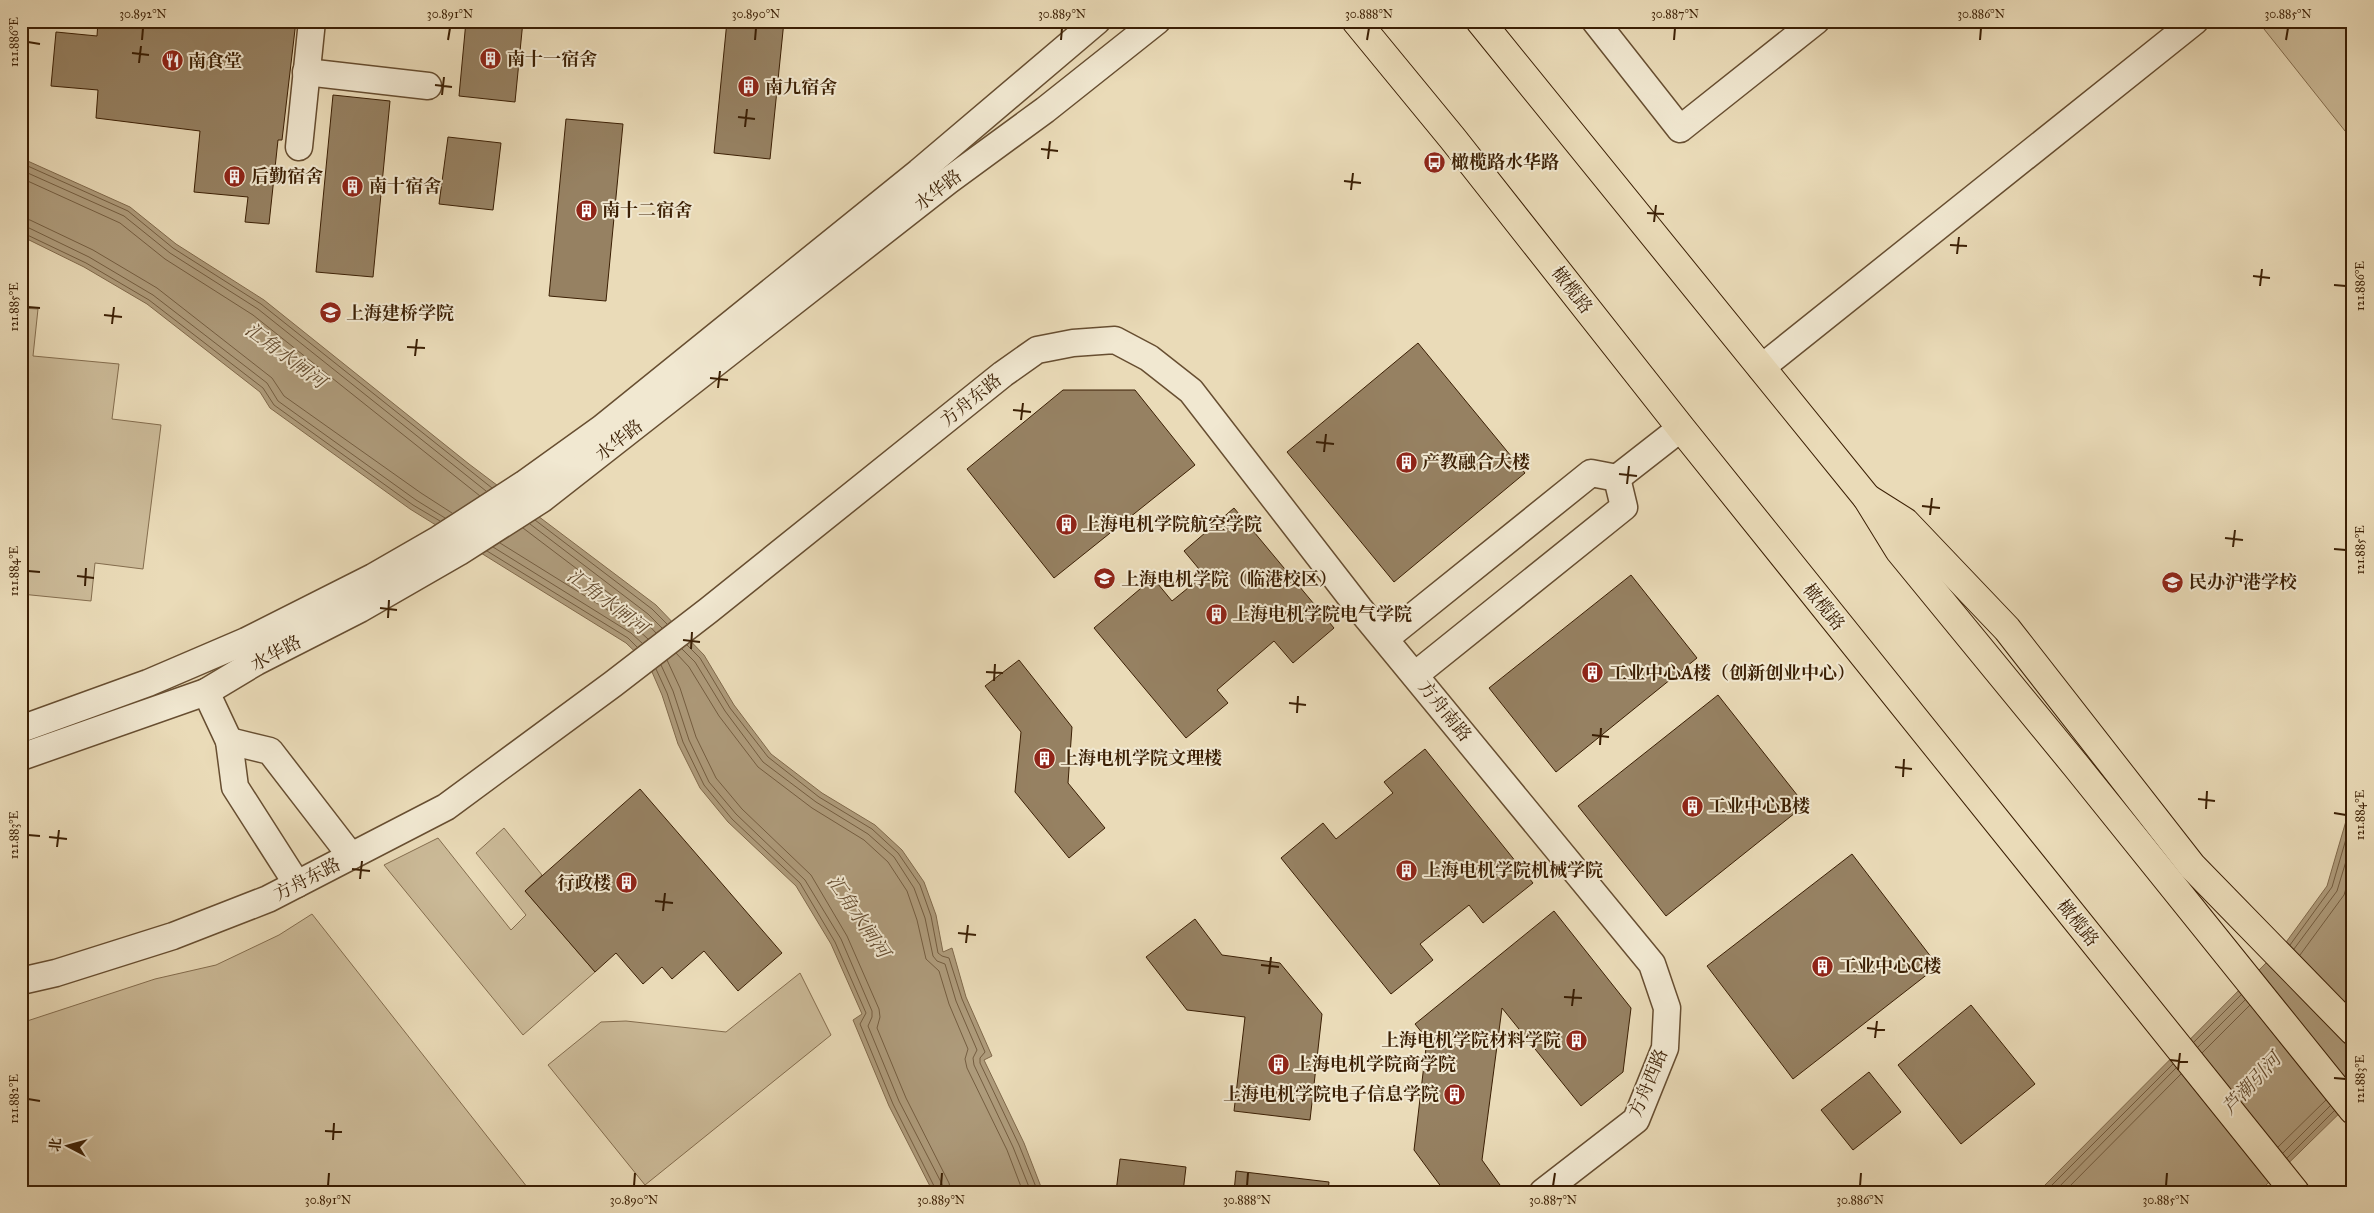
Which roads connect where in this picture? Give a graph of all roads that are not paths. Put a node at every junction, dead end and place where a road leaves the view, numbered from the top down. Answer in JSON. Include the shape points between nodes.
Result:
{"nodes":[{"id":1,"x":312,"y":21,"type":"edge"},
{"id":2,"x":1097,"y":21,"type":"edge"},
{"id":3,"x":1157,"y":21,"type":"edge"},
{"id":4,"x":1356,"y":21,"type":"edge"},
{"id":5,"x":1480,"y":21,"type":"edge"},
{"id":6,"x":1596,"y":21,"type":"edge"},
{"id":7,"x":1816,"y":21,"type":"edge"},
{"id":8,"x":2195,"y":21,"type":"edge"},
{"id":9,"x":306,"y":72,"type":"junction"},
{"id":10,"x":428,"y":86,"type":"dead end"},
{"id":11,"x":299,"y":147,"type":"dead end"},
{"id":12,"x":1761,"y":368,"type":"junction"},
{"id":13,"x":1681,"y":428,"type":"junction"},
{"id":14,"x":1242,"y":456,"type":"joint"},
{"id":15,"x":1617,"y":478,"type":"junction"},
{"id":16,"x":533,"y":491,"type":"junction"},
{"id":17,"x":1867,"y":498,"type":"junction"},
{"id":18,"x":449,"y":546,"type":"junction"},
{"id":19,"x":1386,"y":638,"type":"junction"},
{"id":20,"x":1415,"y":675,"type":"junction"},
{"id":21,"x":206,"y":692,"type":"junction"},
{"id":22,"x":21,"y":729,"type":"edge"},
{"id":23,"x":229,"y":741,"type":"junction"},
{"id":24,"x":21,"y":757,"type":"edge"},
{"id":25,"x":351,"y":856,"type":"junction"},
{"id":26,"x":297,"y":884,"type":"junction"},
{"id":27,"x":1652,"y":964,"type":"joint"},
{"id":28,"x":21,"y":981,"type":"edge"},
{"id":29,"x":2353,"y":1031,"type":"edge"},
{"id":30,"x":2353,"y":1110,"type":"edge"},
{"id":31,"x":1543,"y":1192,"type":"edge"},
{"id":32,"x":2295,"y":1192,"type":"edge"}],
"edges":[{"from":1,"to":9,"type":"street"},
{"from":2,"to":16,"type":"street","name":"水华路","via":[[919,172],[602,428]]},
{"from":3,"to":16,"type":"street","name":"水华路","via":[[1045,110]]},
{"from":4,"to":13,"type":"main road","name":"橄榄路"},
{"from":5,"to":12,"type":"main road"},
{"from":6,"to":7,"type":"street","via":[[1680,129]]},
{"from":8,"to":12,"type":"street"},
{"from":9,"to":10,"type":"street"},
{"from":9,"to":11,"type":"street"},
{"from":12,"to":17,"type":"main road"},
{"from":13,"to":15,"type":"street"},
{"from":13,"to":32,"type":"main road","name":"橄榄路"},
{"from":14,"to":19,"type":"street","name":"方舟南路","via":[[1359,608]]},
{"from":14,"to":25,"type":"street","name":"方舟东路","via":[[1191,391],[1149,358],[1116,340],[1037,350],[613,684],[446,807]]},
{"from":15,"to":19,"type":"street","via":[[1591,473]]},
{"from":15,"to":20,"type":"street","via":[[1624,507]]},
{"from":16,"to":18,"type":"street","name":"水华路"},
{"from":17,"to":29,"type":"main road","via":[[1905,522],[2007,629],[2192,866]]},
{"from":17,"to":30,"type":"main road","via":[[1899,550]]},
{"from":18,"to":21,"type":"street","name":"水华路","via":[[360,610],[256,662]]},
{"from":18,"to":22,"type":"street","name":"水华路","via":[[373,576],[246,641],[148,683]]},
{"from":19,"to":20,"type":"street","name":"方舟南路"},
{"from":20,"to":27,"type":"street","name":"方舟南路"},
{"from":21,"to":23,"type":"street"},
{"from":21,"to":24,"type":"street","name":"水华路"},
{"from":23,"to":25,"type":"street","via":[[270,751]]},
{"from":23,"to":26,"type":"street","via":[[235,787]]},
{"from":25,"to":26,"type":"street","name":"方舟东路"},
{"from":26,"to":28,"type":"street","name":"方舟东路","via":[[268,899],[173,936]]},
{"from":27,"to":31,"type":"street","name":"方舟西路","via":[[1667,1008],[1665,1048],[1636,1120]]}]}
